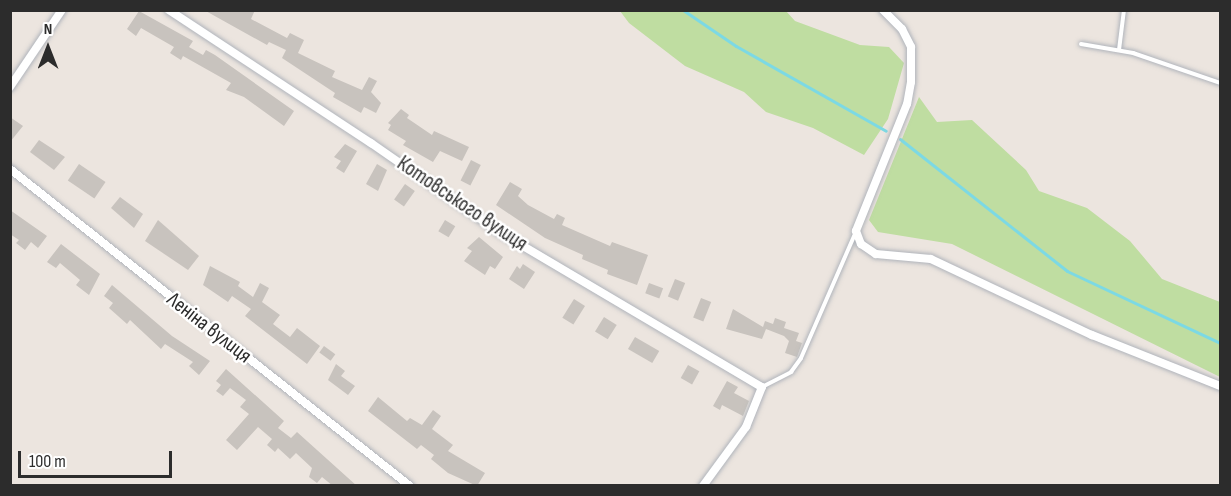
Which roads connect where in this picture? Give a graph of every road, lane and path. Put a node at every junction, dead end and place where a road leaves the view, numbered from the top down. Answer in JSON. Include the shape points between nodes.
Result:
{"nodes":[{"id":1,"x":62,"y":10,"type":"edge"},
{"id":2,"x":169,"y":10,"type":"edge"},
{"id":3,"x":884,"y":10,"type":"edge"},
{"id":4,"x":1124,"y":10,"type":"edge"},
{"id":5,"x":1081,"y":44,"type":"dead end"},
{"id":6,"x":1119,"y":51,"type":"junction"},
{"id":7,"x":1221,"y":83,"type":"edge"},
{"id":8,"x":10,"y":87,"type":"edge"},
{"id":9,"x":10,"y":169,"type":"edge"},
{"id":10,"x":856,"y":231,"type":"junction"},
{"id":11,"x":1221,"y":386,"type":"edge"},
{"id":12,"x":762,"y":387,"type":"junction"},
{"id":13,"x":410,"y":486,"type":"edge"},
{"id":14,"x":703,"y":486,"type":"edge"}],
"edges":[{"from":1,"to":8,"type":"street"},
{"from":2,"to":12,"type":"street","name":"Котовського вулиця","via":[[371,142],[496,230]]},
{"from":3,"to":10,"type":"street","via":[[902,29],[911,47],[911,82],[907,104]]},
{"from":4,"to":6,"type":"lane"},
{"from":5,"to":6,"type":"lane"},
{"from":6,"to":7,"type":"lane"},
{"from":9,"to":13,"type":"street","name":"Леніна вулиця"},
{"from":10,"to":11,"type":"street","via":[[861,244],[876,254],[931,259],[1092,336]]},
{"from":10,"to":12,"type":"lane","via":[[801,358],[791,372]]},
{"from":12,"to":14,"type":"street","via":[[746,427]]}]}
